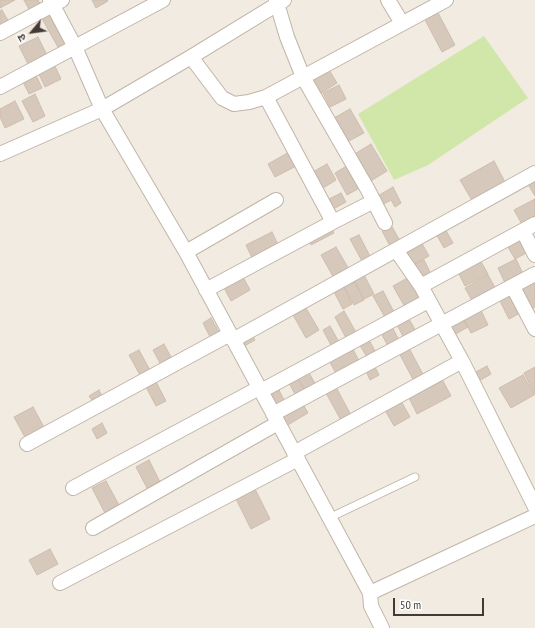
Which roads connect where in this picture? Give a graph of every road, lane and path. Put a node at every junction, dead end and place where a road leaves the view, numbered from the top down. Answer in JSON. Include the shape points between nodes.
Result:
{"nodes":[{"id":1,"x":163,"y":0,"type":"edge"},
{"id":2,"x":388,"y":0,"type":"edge"},
{"id":3,"x":55,"y":2,"type":"edge"},
{"id":4,"x":279,"y":2,"type":"edge"},
{"id":5,"x":437,"y":2,"type":"edge"},
{"id":6,"x":402,"y":24,"type":"junction"},
{"id":7,"x":0,"y":33,"type":"edge"},
{"id":8,"x":75,"y":47,"type":"junction"},
{"id":9,"x":191,"y":57,"type":"junction"},
{"id":10,"x":304,"y":77,"type":"junction"},
{"id":11,"x":0,"y":87,"type":"edge"},
{"id":12,"x":266,"y":97,"type":"junction"},
{"id":13,"x":102,"y":109,"type":"junction"},
{"id":14,"x":0,"y":154,"type":"edge"},
{"id":15,"x":535,"y":173,"type":"edge"},
{"id":16,"x":276,"y":200,"type":"dead end"},
{"id":17,"x":374,"y":201,"type":"junction"},
{"id":18,"x":333,"y":222,"type":"junction"},
{"id":19,"x":385,"y":223,"type":"dead end"},
{"id":20,"x":535,"y":224,"type":"edge"},
{"id":21,"x":523,"y":231,"type":"junction"},
{"id":22,"x":396,"y":250,"type":"junction"},
{"id":23,"x":186,"y":252,"type":"junction"},
{"id":24,"x":535,"y":255,"type":"edge"},
{"id":25,"x":535,"y":274,"type":"edge"},
{"id":26,"x":422,"y":286,"type":"junction"},
{"id":27,"x":513,"y":287,"type":"junction"},
{"id":28,"x":206,"y":290,"type":"junction"},
{"id":29,"x":428,"y":301,"type":"junction"},
{"id":30,"x":441,"y":325,"type":"junction"},
{"id":31,"x":535,"y":329,"type":"edge"},
{"id":32,"x":232,"y":337,"type":"junction"},
{"id":33,"x":462,"y":362,"type":"junction"},
{"id":34,"x":260,"y":389,"type":"junction"},
{"id":35,"x":276,"y":419,"type":"junction"},
{"id":36,"x":27,"y":444,"type":"dead end"},
{"id":37,"x":296,"y":456,"type":"junction"},
{"id":38,"x":414,"y":477,"type":"dead end"},
{"id":39,"x":73,"y":488,"type":"dead end"},
{"id":40,"x":535,"y":507,"type":"edge"},
{"id":41,"x":535,"y":516,"type":"edge"},
{"id":42,"x":329,"y":518,"type":"junction"},
{"id":43,"x":93,"y":528,"type":"dead end"},
{"id":44,"x":60,"y":583,"type":"dead end"},
{"id":45,"x":370,"y":593,"type":"junction"},
{"id":46,"x":382,"y":628,"type":"edge"}],
"edges":[{"from":1,"to":8,"type":"street"},
{"from":2,"to":6,"type":"street"},
{"from":3,"to":7,"type":"street"},
{"from":3,"to":8,"type":"street"},
{"from":4,"to":9,"type":"street"},
{"from":4,"to":10,"type":"street","via":[[287,37]]},
{"from":5,"to":6,"type":"street"},
{"from":6,"to":10,"type":"street"},
{"from":8,"to":11,"type":"street"},
{"from":8,"to":13,"type":"street"},
{"from":9,"to":12,"type":"street","via":[[222,98],[234,104]]},
{"from":9,"to":13,"type":"street"},
{"from":10,"to":12,"type":"street"},
{"from":10,"to":17,"type":"street"},
{"from":12,"to":18,"type":"street"},
{"from":13,"to":14,"type":"street"},
{"from":13,"to":23,"type":"street"},
{"from":15,"to":22,"type":"street"},
{"from":16,"to":23,"type":"street"},
{"from":17,"to":18,"type":"street"},
{"from":17,"to":19,"type":"street"},
{"from":18,"to":28,"type":"street"},
{"from":20,"to":21,"type":"street"},
{"from":21,"to":24,"type":"street"},
{"from":21,"to":26,"type":"street"},
{"from":22,"to":26,"type":"street"},
{"from":22,"to":32,"type":"street"},
{"from":23,"to":28,"type":"street"},
{"from":25,"to":27,"type":"street"},
{"from":26,"to":29,"type":"street"},
{"from":27,"to":30,"type":"street"},
{"from":27,"to":31,"type":"street"},
{"from":28,"to":32,"type":"street"},
{"from":29,"to":30,"type":"street"},
{"from":29,"to":34,"type":"street"},
{"from":30,"to":33,"type":"street"},
{"from":30,"to":35,"type":"street"},
{"from":32,"to":34,"type":"street"},
{"from":32,"to":36,"type":"street"},
{"from":33,"to":37,"type":"street"},
{"from":33,"to":40,"type":"street"},
{"from":34,"to":35,"type":"street"},
{"from":34,"to":39,"type":"street"},
{"from":35,"to":37,"type":"street"},
{"from":35,"to":43,"type":"street"},
{"from":37,"to":42,"type":"street"},
{"from":37,"to":44,"type":"street"},
{"from":38,"to":42,"type":"lane"},
{"from":41,"to":45,"type":"street"},
{"from":42,"to":45,"type":"street"},
{"from":45,"to":46,"type":"street","via":[[371,606]]}]}
